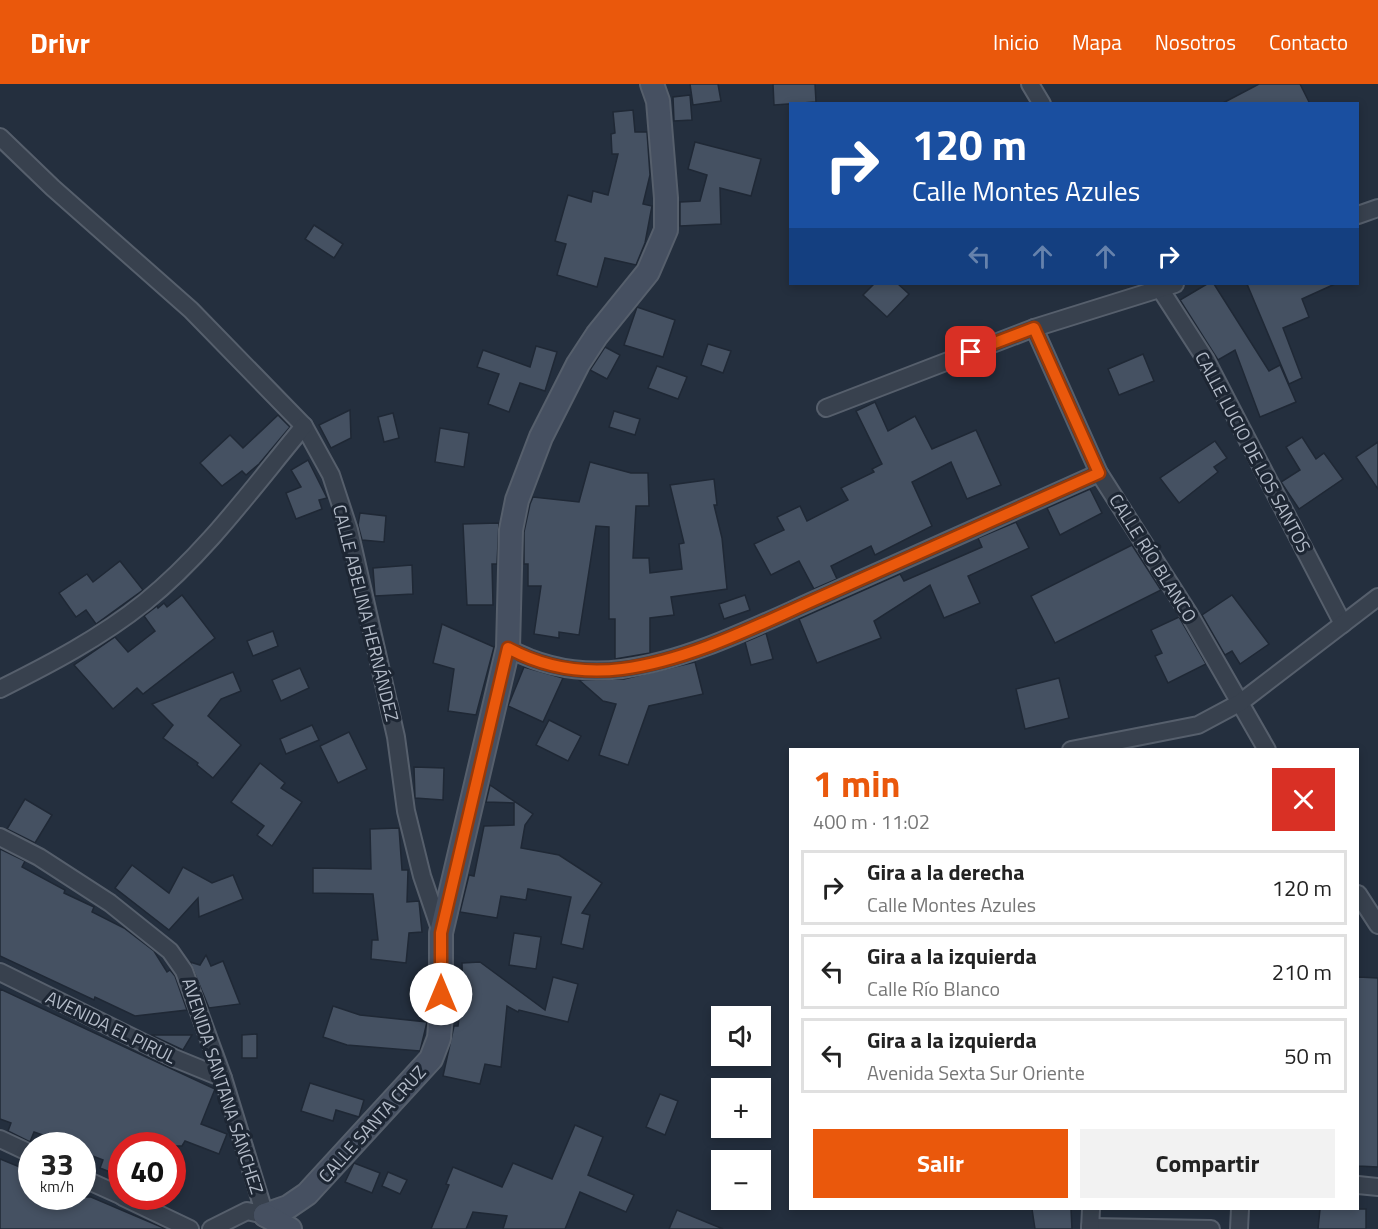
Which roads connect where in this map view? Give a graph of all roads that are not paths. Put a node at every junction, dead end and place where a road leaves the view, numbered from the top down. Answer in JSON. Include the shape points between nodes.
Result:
{"nodes":[{"id":1,"x":652,"y":84,"type":"edge"},
{"id":2,"x":1030,"y":84,"type":"edge"},
{"id":3,"x":1041,"y":102,"type":"edge"},
{"id":4,"x":0,"y":137,"type":"edge"},
{"id":5,"x":1378,"y":208,"type":"edge"},
{"id":6,"x":1359,"y":215,"type":"edge"},
{"id":7,"x":1164,"y":285,"type":"edge"},
{"id":8,"x":1034,"y":328,"type":"junction"},
{"id":9,"x":826,"y":408,"type":"dead end"},
{"id":10,"x":304,"y":426,"type":"junction"},
{"id":11,"x":1099,"y":473,"type":"junction"},
{"id":12,"x":1378,"y":597,"type":"edge"},
{"id":13,"x":1343,"y":624,"type":"junction"},
{"id":14,"x":508,"y":648,"type":"junction"},
{"id":15,"x":0,"y":689,"type":"edge"},
{"id":16,"x":1240,"y":702,"type":"junction"},
{"id":17,"x":1081,"y":748,"type":"edge"},
{"id":18,"x":1266,"y":748,"type":"edge"},
{"id":19,"x":0,"y":837,"type":"edge"},
{"id":20,"x":1359,"y":896,"type":"edge"},
{"id":21,"x":1378,"y":925,"type":"edge"},
{"id":22,"x":441,"y":933,"type":"junction"},
{"id":23,"x":0,"y":972,"type":"edge"},
{"id":24,"x":223,"y":1078,"type":"junction"},
{"id":25,"x":0,"y":1139,"type":"edge"},
{"id":26,"x":18,"y":1147,"type":"edge"},
{"id":27,"x":1359,"y":1185,"type":"edge"},
{"id":28,"x":1378,"y":1187,"type":"edge"},
{"id":29,"x":150,"y":1210,"type":"edge"},
{"id":30,"x":1091,"y":1210,"type":"edge"},
{"id":31,"x":1240,"y":1210,"type":"edge"},
{"id":32,"x":265,"y":1215,"type":"junction"},
{"id":33,"x":1090,"y":1228,"type":"edge"},
{"id":34,"x":190,"y":1229,"type":"edge"},
{"id":35,"x":211,"y":1229,"type":"edge"},
{"id":36,"x":290,"y":1229,"type":"edge"},
{"id":37,"x":1211,"y":1229,"type":"edge"},
{"id":38,"x":1239,"y":1229,"type":"edge"}],
"edges":[{"from":1,"to":14,"type":"street","name":"CALLE SANTA CRUZ","via":[[658,101],[666,230],[648,272],[578,364],[523,482],[511,530]]},
{"from":2,"to":3,"type":"street"},
{"from":4,"to":10,"type":"street","name":"CALLE ABELINA HERNÁNDEZ","via":[[191,310]]},
{"from":5,"to":6,"type":"street"},
{"from":7,"to":8,"type":"street"},
{"from":7,"to":13,"type":"street","name":"CALLE LUCIO DE LOS SANTOS"},
{"from":8,"to":9,"type":"street"},
{"from":8,"to":11,"type":"street","name":"CALLE RÍO BLANCO"},
{"from":10,"to":15,"type":"street","via":[[198,551],[145,602],[73,652]]},
{"from":10,"to":22,"type":"street","name":"CALLE ABELINA HERNÁNDEZ","via":[[331,475],[350,530],[396,737],[406,811]]},
{"from":11,"to":14,"type":"street","via":[[667,661],[620,669],[573,669],[534,662]]},
{"from":11,"to":16,"type":"street","name":"CALLE RÍO BLANCO"},
{"from":12,"to":13,"type":"street"},
{"from":13,"to":16,"type":"street"},
{"from":14,"to":22,"type":"street","name":"CALLE SANTA CRUZ"},
{"from":16,"to":17,"type":"street","via":[[1198,725]]},
{"from":16,"to":18,"type":"street","name":"CALLE RÍO BLANCO"},
{"from":19,"to":24,"type":"street","name":"AVENIDA SANTANA SÁNCHEZ","via":[[110,903],[170,951],[184,971]]},
{"from":20,"to":21,"type":"street"},
{"from":22,"to":32,"type":"street","name":"CALLE SANTA CRUZ","via":[[441,1015],[439,1038],[431,1059],[307,1194],[288,1207]]},
{"from":23,"to":24,"type":"street","name":"AVENIDA EL PIRUL"},
{"from":24,"to":32,"type":"street","name":"AVENIDA SANTANA SÁNCHEZ"},
{"from":25,"to":26,"type":"street"},
{"from":27,"to":28,"type":"street"},
{"from":29,"to":34,"type":"street"},
{"from":30,"to":33,"type":"street"},
{"from":31,"to":38,"type":"street"},
{"from":32,"to":35,"type":"street","via":[[247,1211]]},
{"from":32,"to":36,"type":"street"},
{"from":33,"to":37,"type":"street"}]}
